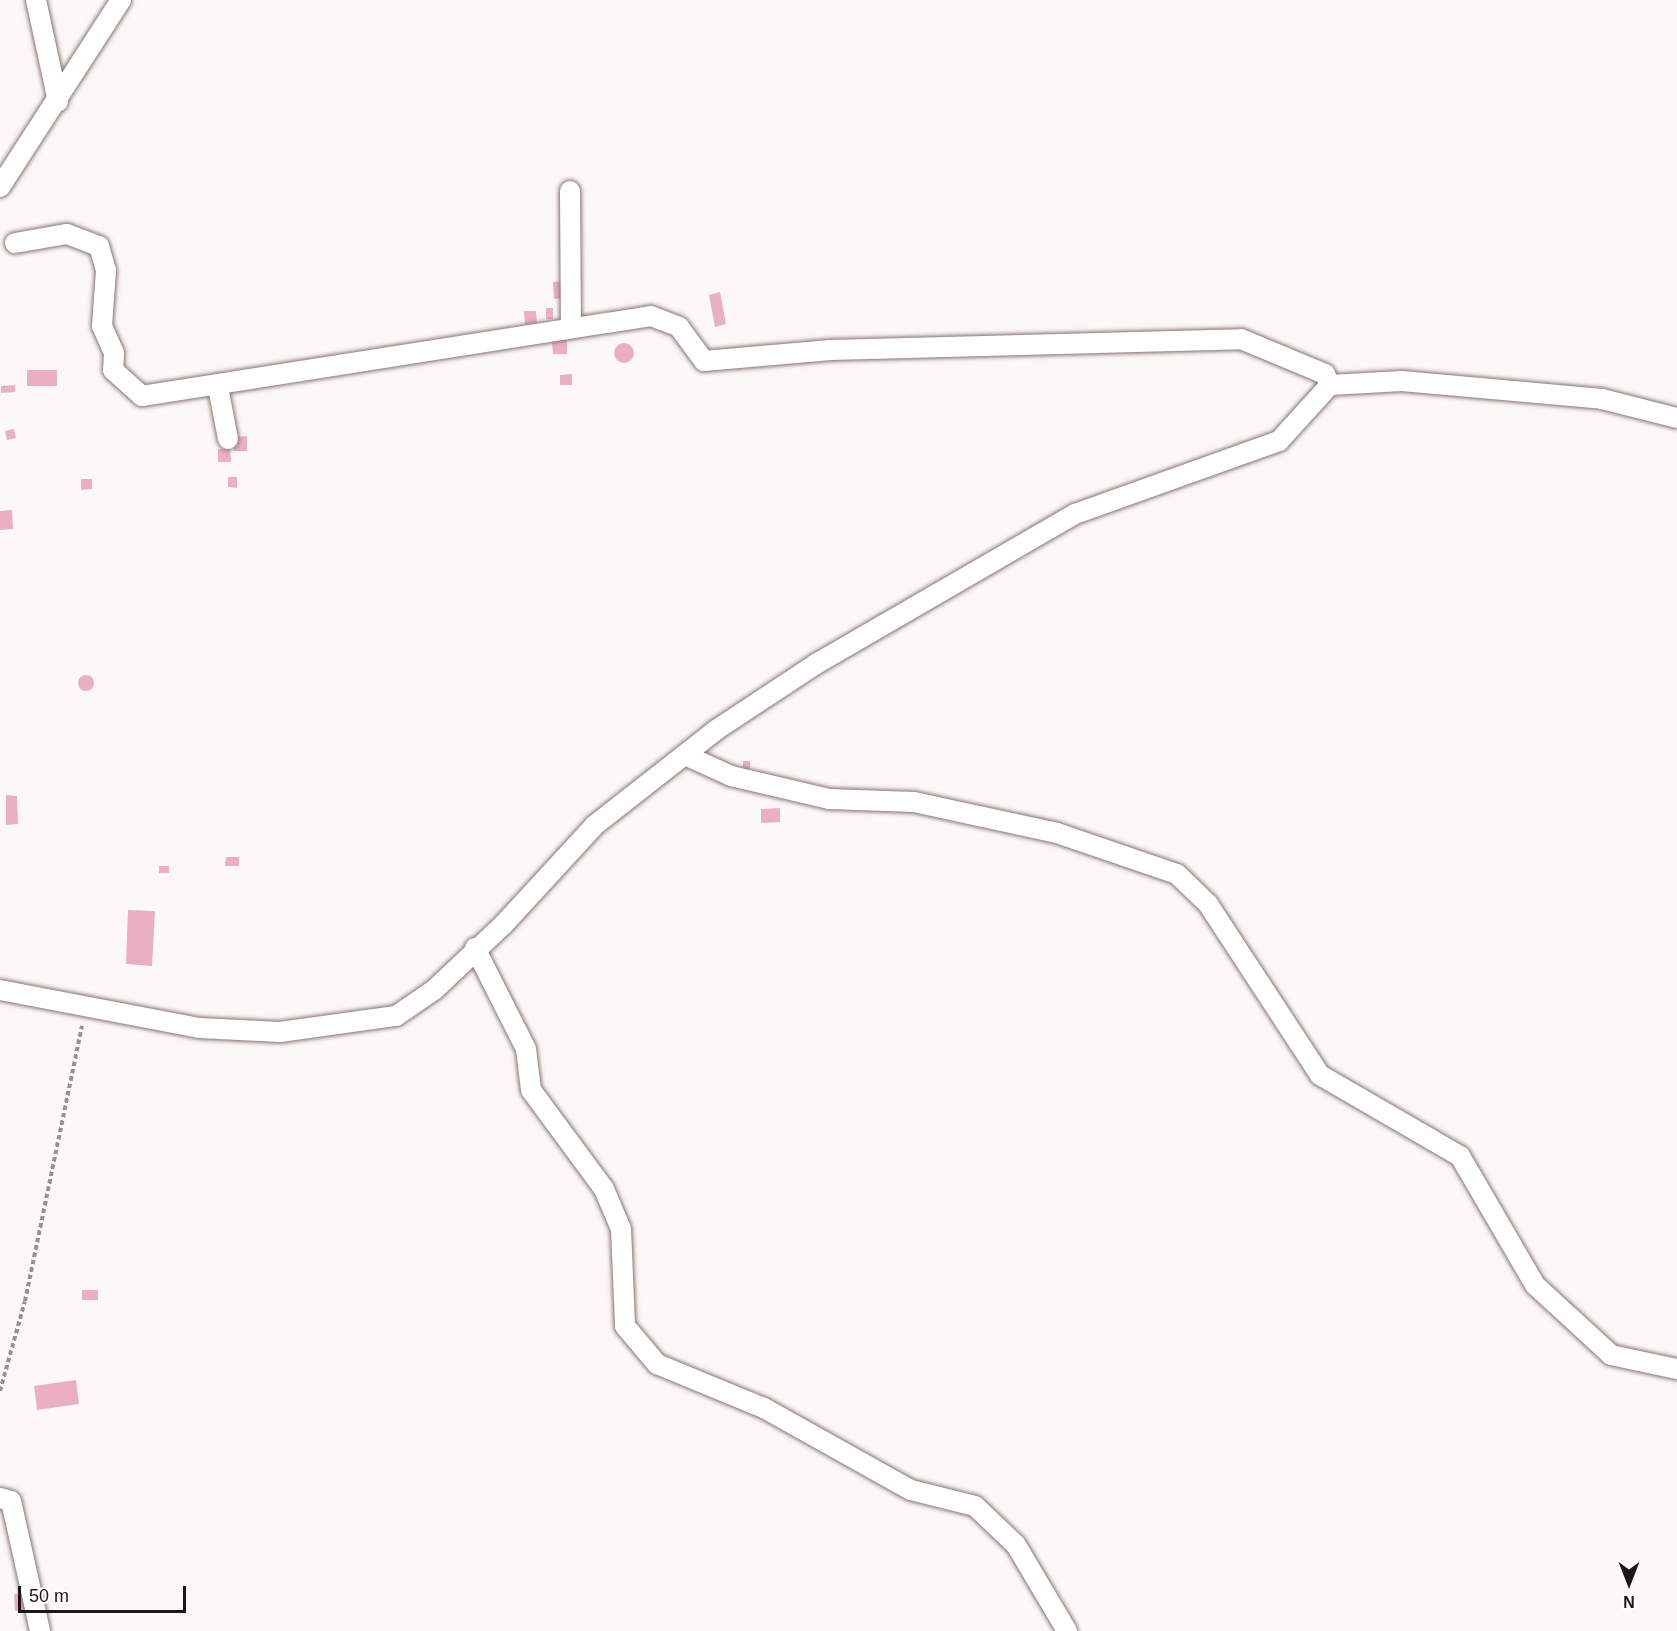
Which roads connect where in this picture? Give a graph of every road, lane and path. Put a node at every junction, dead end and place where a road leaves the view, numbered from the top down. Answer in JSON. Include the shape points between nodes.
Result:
{"nodes":[{"id":1,"x":36,"y":0,"type":"edge"},
{"id":2,"x":121,"y":0,"type":"edge"},
{"id":3,"x":58,"y":102,"type":"junction"},
{"id":4,"x":0,"y":186,"type":"edge"},
{"id":5,"x":570,"y":190,"type":"dead end"},
{"id":6,"x":15,"y":243,"type":"dead end"},
{"id":7,"x":572,"y":326,"type":"junction"},
{"id":8,"x":1330,"y":385,"type":"junction"},
{"id":9,"x":218,"y":387,"type":"junction"},
{"id":10,"x":1677,"y":418,"type":"edge"},
{"id":11,"x":228,"y":439,"type":"dead end"},
{"id":12,"x":685,"y":755,"type":"junction"},
{"id":13,"x":475,"y":948,"type":"junction"},
{"id":14,"x":0,"y":990,"type":"edge"},
{"id":15,"x":85,"y":1010,"type":"junction"},
{"id":16,"x":1677,"y":1369,"type":"edge"},
{"id":17,"x":0,"y":1391,"type":"edge"},
{"id":18,"x":0,"y":1498,"type":"edge"},
{"id":19,"x":40,"y":1631,"type":"edge"},
{"id":20,"x":1067,"y":1631,"type":"edge"}],
"edges":[{"from":1,"to":3,"type":"street"},
{"from":2,"to":3,"type":"street"},
{"from":3,"to":4,"type":"street"},
{"from":5,"to":7,"type":"street"},
{"from":6,"to":9,"type":"street","via":[[67,234],[99,246],[106,271],[102,326],[114,352],[113,370],[131,390],[142,396]]},
{"from":7,"to":8,"type":"street","via":[[651,316],[679,327],[704,361],[831,350],[1241,339],[1325,374]]},
{"from":7,"to":9,"type":"street"},
{"from":8,"to":10,"type":"street","via":[[1402,381],[1602,399]]},
{"from":8,"to":12,"type":"street","via":[[1279,441],[1075,514],[816,664]]},
{"from":9,"to":11,"type":"street"},
{"from":12,"to":13,"type":"street","via":[[595,825],[504,924]]},
{"from":12,"to":16,"type":"street","via":[[731,776],[829,799],[914,802],[1058,833],[1177,874],[1208,904],[1320,1075],[1460,1156],[1535,1285],[1611,1355]]},
{"from":13,"to":15,"type":"street","via":[[434,990],[396,1016],[342,1026],[280,1032],[199,1028]]},
{"from":13,"to":20,"type":"street","via":[[526,1049],[531,1090],[604,1190],[621,1229],[626,1326],[657,1364],[764,1408],[911,1490],[975,1506],[1016,1545]]},
{"from":14,"to":15,"type":"street"},
{"from":15,"to":17,"type":"path","via":[[25,1301]]},
{"from":18,"to":19,"type":"street","via":[[11,1501]]}]}
